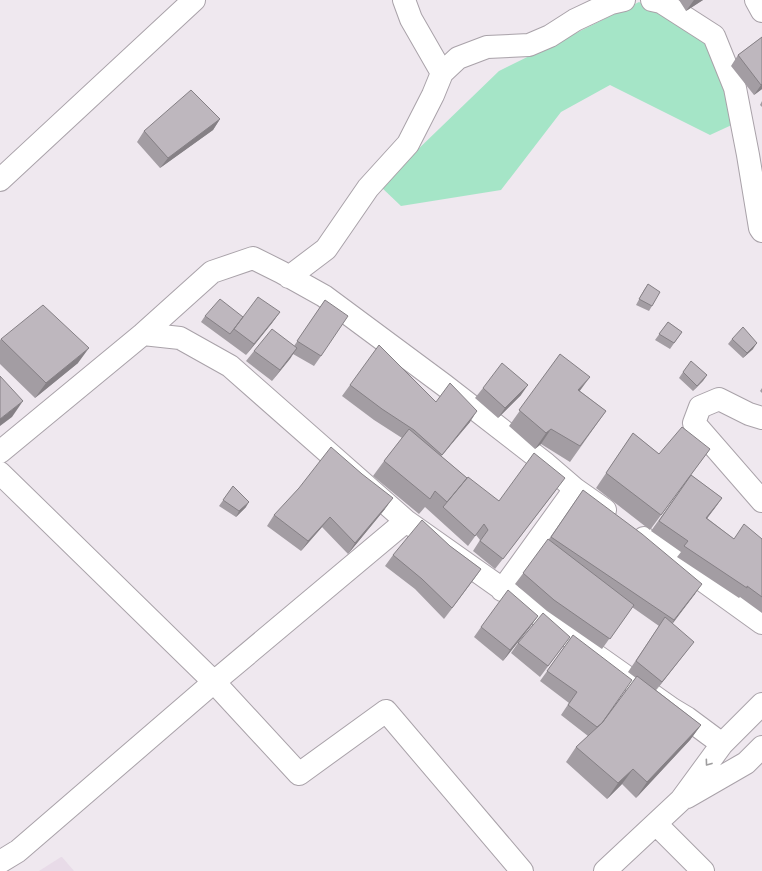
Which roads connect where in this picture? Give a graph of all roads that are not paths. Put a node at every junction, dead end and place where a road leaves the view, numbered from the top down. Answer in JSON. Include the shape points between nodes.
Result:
{"nodes":[{"id":1,"x":194,"y":0,"type":"edge"},
{"id":2,"x":404,"y":0,"type":"edge"},
{"id":3,"x":624,"y":0,"type":"edge"},
{"id":4,"x":652,"y":0,"type":"edge"},
{"id":5,"x":756,"y":0,"type":"edge"},
{"id":6,"x":762,"y":10,"type":"edge"},
{"id":7,"x":442,"y":73,"type":"junction"},
{"id":8,"x":0,"y":180,"type":"edge"},
{"id":9,"x":762,"y":231,"type":"edge"},
{"id":10,"x":289,"y":276,"type":"junction"},
{"id":11,"x":143,"y":334,"type":"junction"},
{"id":12,"x":762,"y":418,"type":"edge"},
{"id":13,"x":0,"y":452,"type":"edge"},
{"id":14,"x":0,"y":473,"type":"edge"},
{"id":15,"x":575,"y":489,"type":"junction"},
{"id":16,"x":762,"y":501,"type":"edge"},
{"id":17,"x":406,"y":521,"type":"junction"},
{"id":18,"x":502,"y":590,"type":"junction"},
{"id":19,"x":762,"y":623,"type":"edge"},
{"id":20,"x":214,"y":682,"type":"junction"},
{"id":21,"x":762,"y":704,"type":"edge"},
{"id":22,"x":722,"y":744,"type":"junction"},
{"id":23,"x":762,"y":747,"type":"edge"},
{"id":24,"x":681,"y":800,"type":"junction"},
{"id":25,"x":656,"y":824,"type":"junction"},
{"id":26,"x":0,"y":862,"type":"edge"},
{"id":27,"x":522,"y":871,"type":"edge"},
{"id":28,"x":606,"y":871,"type":"edge"},
{"id":29,"x":703,"y":871,"type":"edge"}],
"edges":[{"from":1,"to":8,"type":"street"},
{"from":2,"to":7,"type":"street","via":[[411,20]]},
{"from":3,"to":7,"type":"street","via":[[575,20],[550,36],[529,45],[487,47],[458,58]]},
{"from":4,"to":9,"type":"street","via":[[661,2],[714,36],[735,88]]},
{"from":5,"to":6,"type":"street"},
{"from":7,"to":10,"type":"street","via":[[408,144],[368,188],[326,249]]},
{"from":10,"to":11,"type":"street","via":[[253,258],[212,272]]},
{"from":10,"to":15,"type":"street","via":[[324,296],[431,375]]},
{"from":11,"to":13,"type":"street"},
{"from":11,"to":17,"type":"street","via":[[180,338],[230,366]]},
{"from":12,"to":16,"type":"street","via":[[719,399],[700,407],[694,423]]},
{"from":14,"to":20,"type":"street"},
{"from":15,"to":18,"type":"street"},
{"from":15,"to":19,"type":"street"},
{"from":17,"to":18,"type":"street"},
{"from":17,"to":20,"type":"street"},
{"from":18,"to":22,"type":"street"},
{"from":20,"to":26,"type":"street","via":[[18,851]]},
{"from":20,"to":27,"type":"street","via":[[299,774],[386,711]]},
{"from":21,"to":22,"type":"street"},
{"from":22,"to":24,"type":"street","one_way":true},
{"from":23,"to":24,"type":"street","via":[[746,763]]},
{"from":24,"to":25,"type":"street"},
{"from":25,"to":28,"type":"street"},
{"from":25,"to":29,"type":"street"}]}
